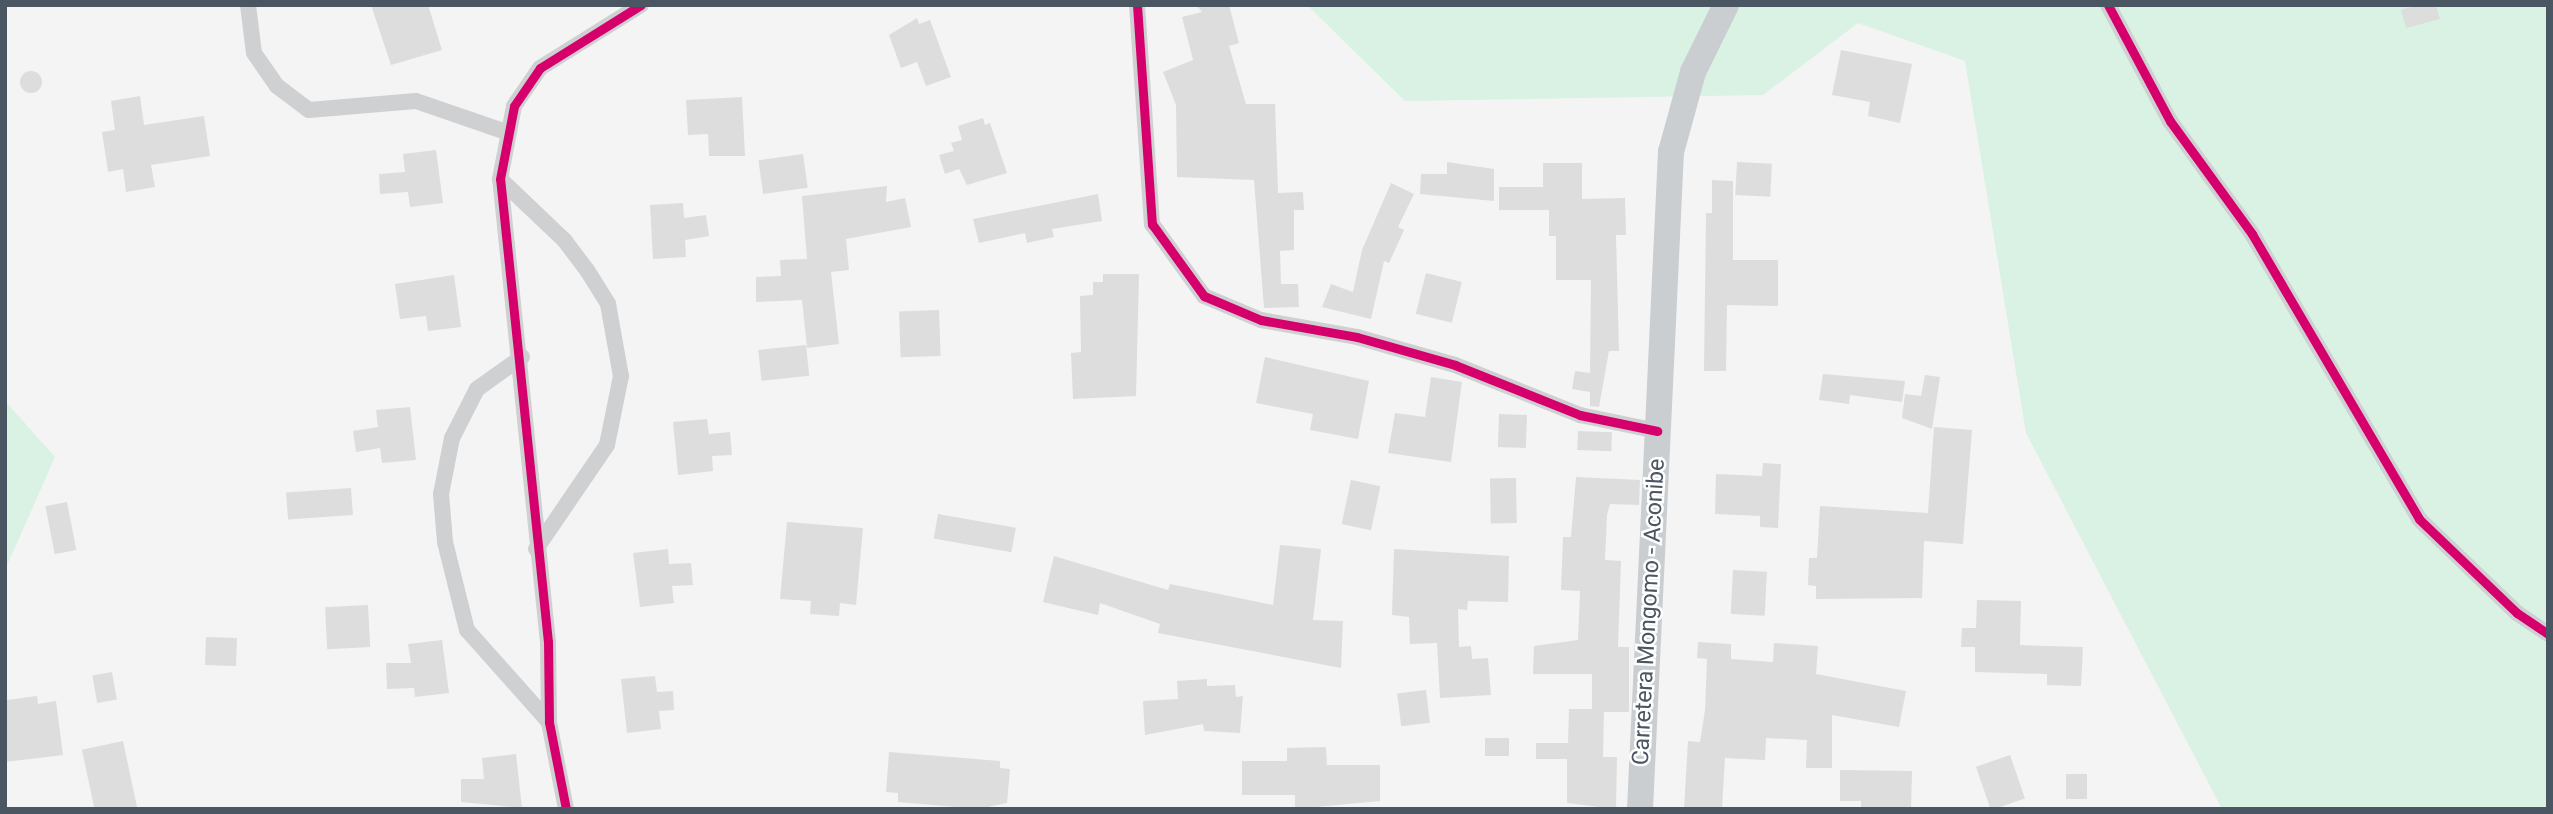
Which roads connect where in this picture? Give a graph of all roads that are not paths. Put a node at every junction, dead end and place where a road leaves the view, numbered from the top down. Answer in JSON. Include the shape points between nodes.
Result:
{"nodes":[{"id":1,"x":248,"y":5,"type":"edge"},
{"id":2,"x":641,"y":5,"type":"edge"},
{"id":3,"x":1137,"y":5,"type":"edge"},
{"id":4,"x":1726,"y":5,"type":"edge"},
{"id":5,"x":2108,"y":5,"type":"edge"},
{"id":6,"x":506,"y":132,"type":"junction"},
{"id":7,"x":500,"y":180,"type":"junction"},
{"id":8,"x":522,"y":356,"type":"junction"},
{"id":9,"x":1657,"y":431,"type":"junction"},
{"id":10,"x":536,"y":549,"type":"junction"},
{"id":11,"x":2548,"y":634,"type":"edge"},
{"id":12,"x":549,"y":722,"type":"junction"},
{"id":13,"x":566,"y":809,"type":"edge"},
{"id":14,"x":1640,"y":809,"type":"edge"}],
"edges":[{"from":1,"to":6,"type":"street","via":[[254,53],[277,86],[309,110],[416,101]]},
{"from":2,"to":6,"type":"street","via":[[540,68],[514,106]]},
{"from":3,"to":9,"type":"street","via":[[1152,224],[1204,296],[1261,320],[1357,337],[1455,365],[1580,415]]},
{"from":4,"to":9,"type":"main road","name":"Carretera Mongomo - Aconibe","via":[[1693,72],[1671,152]]},
{"from":5,"to":11,"type":"street","via":[[2170,121],[2252,234],[2420,520],[2517,612]]},
{"from":6,"to":7,"type":"street"},
{"from":7,"to":8,"type":"street"},
{"from":7,"to":10,"type":"street","via":[[565,242],[608,304],[621,376],[607,445]]},
{"from":8,"to":10,"type":"street"},
{"from":8,"to":12,"type":"street","via":[[477,389],[452,438],[441,494],[445,542],[467,630]]},
{"from":9,"to":14,"type":"main road","name":"Carretera Mongomo - Aconibe"},
{"from":10,"to":12,"type":"street","via":[[548,642]]},
{"from":12,"to":13,"type":"street"}]}
